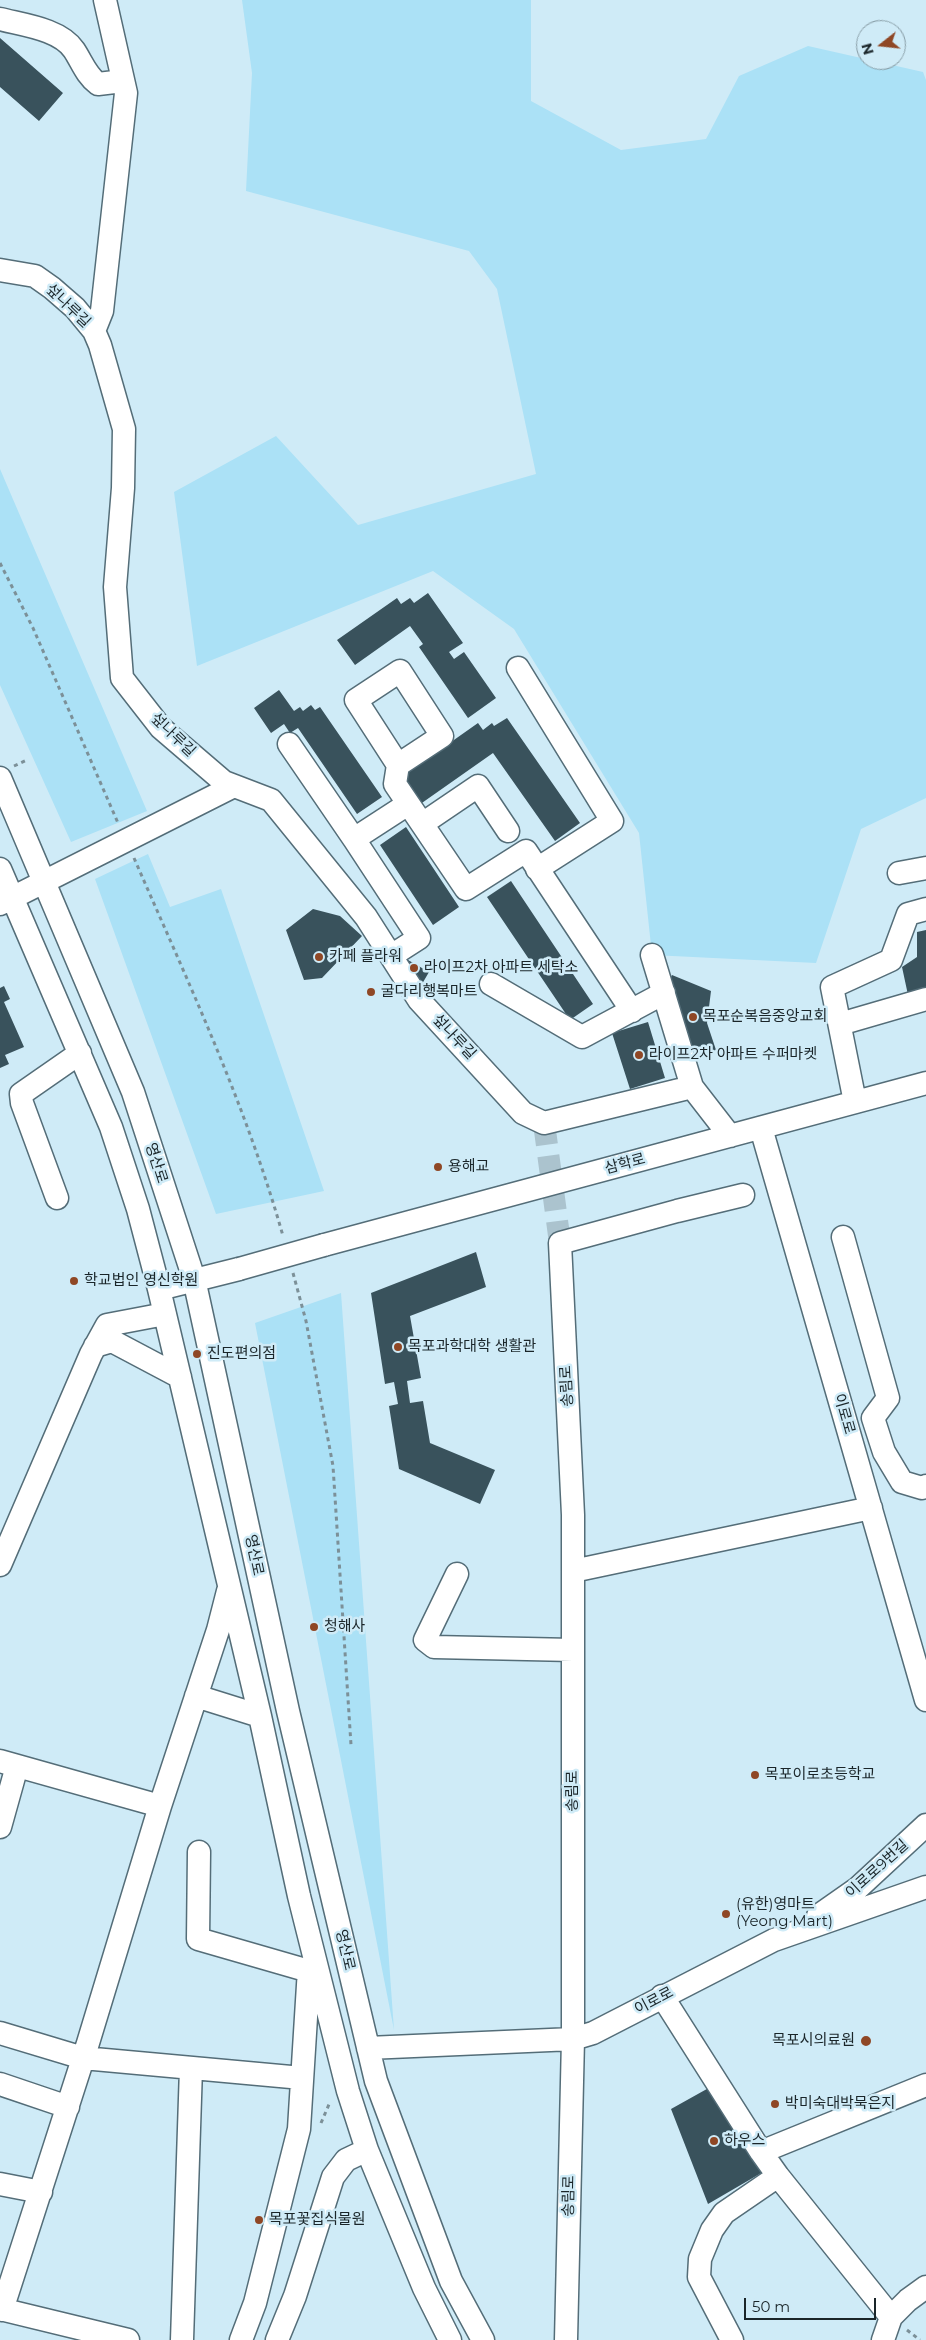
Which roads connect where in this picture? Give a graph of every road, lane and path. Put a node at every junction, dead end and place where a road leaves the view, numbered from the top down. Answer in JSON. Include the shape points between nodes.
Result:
{"nodes":[{"id":1,"x":105,"y":0,"type":"edge"},
{"id":2,"x":0,"y":19,"type":"edge"},
{"id":3,"x":123,"y":81,"type":"junction"},
{"id":4,"x":0,"y":270,"type":"edge"},
{"id":5,"x":94,"y":331,"type":"junction"},
{"id":6,"x":0,"y":563,"type":"edge"},
{"id":7,"x":518,"y":668,"type":"dead end"},
{"id":8,"x":289,"y":744,"type":"dead end"},
{"id":9,"x":398,"y":765,"type":"dead end"},
{"id":10,"x":0,"y":778,"type":"edge"},
{"id":11,"x":234,"y":786,"type":"junction"},
{"id":12,"x":408,"y":804,"type":"junction"},
{"id":13,"x":422,"y":824,"type":"junction"},
{"id":14,"x":508,"y":831,"type":"dead end"},
{"id":15,"x":354,"y":839,"type":"junction"},
{"id":16,"x":126,"y":841,"type":"junction"},
{"id":17,"x":537,"y":868,"type":"junction"},
{"id":18,"x":926,"y":868,"type":"edge"},
{"id":19,"x":0,"y":869,"type":"edge"},
{"id":20,"x":899,"y":873,"type":"dead end"},
{"id":21,"x":46,"y":882,"type":"junction"},
{"id":22,"x":4,"y":902,"type":"edge"},
{"id":23,"x":926,"y":909,"type":"edge"},
{"id":24,"x":652,"y":954,"type":"dead end"},
{"id":25,"x":391,"y":956,"type":"junction"},
{"id":26,"x":491,"y":984,"type":"dead end"},
{"id":27,"x":664,"y":994,"type":"junction"},
{"id":28,"x":926,"y":999,"type":"edge"},
{"id":29,"x":632,"y":1011,"type":"junction"},
{"id":30,"x":840,"y":1024,"type":"junction"},
{"id":31,"x":80,"y":1053,"type":"junction"},
{"id":32,"x":926,"y":1083,"type":"edge"},
{"id":33,"x":692,"y":1087,"type":"junction"},
{"id":34,"x":855,"y":1102,"type":"junction"},
{"id":35,"x":761,"y":1128,"type":"junction"},
{"id":36,"x":730,"y":1136,"type":"junction"},
{"id":37,"x":743,"y":1195,"type":"dead end"},
{"id":38,"x":57,"y":1198,"type":"dead end"},
{"id":39,"x":843,"y":1237,"type":"dead end"},
{"id":40,"x":284,"y":1238,"type":"dead end"},
{"id":41,"x":291,"y":1266,"type":"dead end"},
{"id":42,"x":194,"y":1279,"type":"junction"},
{"id":43,"x":159,"y":1289,"type":"junction"},
{"id":44,"x":165,"y":1314,"type":"junction"},
{"id":45,"x":96,"y":1346,"type":"junction"},
{"id":46,"x":180,"y":1377,"type":"junction"},
{"id":47,"x":925,"y":1492,"type":"edge"},
{"id":48,"x":871,"y":1508,"type":"junction"},
{"id":49,"x":0,"y":1565,"type":"edge"},
{"id":50,"x":573,"y":1571,"type":"junction"},
{"id":51,"x":457,"y":1574,"type":"dead end"},
{"id":52,"x":229,"y":1588,"type":"junction"},
{"id":53,"x":572,"y":1650,"type":"junction"},
{"id":54,"x":196,"y":1696,"type":"junction"},
{"id":55,"x":926,"y":1700,"type":"edge"},
{"id":56,"x":260,"y":1716,"type":"junction"},
{"id":57,"x":352,"y":1745,"type":"dead end"},
{"id":58,"x":8,"y":1763,"type":"edge"},
{"id":59,"x":160,"y":1806,"type":"junction"},
{"id":60,"x":926,"y":1825,"type":"edge"},
{"id":61,"x":0,"y":1827,"type":"edge"},
{"id":62,"x":199,"y":1852,"type":"dead end"},
{"id":63,"x":926,"y":1886,"type":"edge"},
{"id":64,"x":299,"y":1896,"type":"junction"},
{"id":65,"x":774,"y":1940,"type":"junction"},
{"id":66,"x":309,"y":1971,"type":"junction"},
{"id":67,"x":662,"y":1996,"type":"junction"},
{"id":68,"x":0,"y":2033,"type":"edge"},
{"id":69,"x":573,"y":2039,"type":"junction"},
{"id":70,"x":368,"y":2048,"type":"junction"},
{"id":71,"x":83,"y":2058,"type":"junction"},
{"id":72,"x":191,"y":2068,"type":"junction"},
{"id":73,"x":302,"y":2078,"type":"junction"},
{"id":74,"x":0,"y":2084,"type":"edge"},
{"id":75,"x":926,"y":2085,"type":"edge"},
{"id":76,"x":68,"y":2107,"type":"junction"},
{"id":77,"x":368,"y":2150,"type":"junction"},
{"id":78,"x":761,"y":2152,"type":"junction"},
{"id":79,"x":778,"y":2176,"type":"junction"},
{"id":80,"x":0,"y":2184,"type":"edge"},
{"id":81,"x":41,"y":2192,"type":"junction"},
{"id":82,"x":926,"y":2287,"type":"edge"},
{"id":83,"x":1,"y":2309,"type":"edge"},
{"id":84,"x":891,"y":2317,"type":"junction"},
{"id":85,"x":128,"y":2340,"type":"edge"},
{"id":86,"x":182,"y":2340,"type":"edge"},
{"id":87,"x":241,"y":2340,"type":"edge"},
{"id":88,"x":277,"y":2340,"type":"edge"},
{"id":89,"x":450,"y":2340,"type":"edge"},
{"id":90,"x":483,"y":2340,"type":"edge"},
{"id":91,"x":566,"y":2340,"type":"edge"},
{"id":92,"x":732,"y":2340,"type":"edge"},
{"id":93,"x":883,"y":2340,"type":"edge"}],
"edges":[{"from":1,"to":3,"type":"street"},
{"from":2,"to":3,"type":"street","via":[[60,37],[73,48],[90,78],[98,84]]},
{"from":3,"to":5,"type":"street","via":[[126,93],[102,311]]},
{"from":4,"to":5,"type":"street","name":"섶나루길","via":[[35,276],[75,308]]},
{"from":5,"to":11,"type":"street","name":"섶나루길","via":[[124,429],[115,587],[122,678],[161,728],[224,782]]},
{"from":6,"to":16,"type":"path","via":[[33,628]]},
{"from":7,"to":17,"type":"street","via":[[612,821]]},
{"from":8,"to":15,"type":"street"},
{"from":9,"to":12,"type":"street","via":[[395,784]]},
{"from":10,"to":21,"type":"street","name":"영산로"},
{"from":11,"to":16,"type":"street"},
{"from":11,"to":25,"type":"street","name":"섶나루길","via":[[271,800],[366,917]]},
{"from":12,"to":13,"type":"street"},
{"from":12,"to":15,"type":"street"},
{"from":13,"to":14,"type":"street","via":[[478,786]]},
{"from":13,"to":17,"type":"street","via":[[466,888],[526,851]]},
{"from":15,"to":25,"type":"street","via":[[419,938]]},
{"from":16,"to":21,"type":"street"},
{"from":16,"to":40,"type":"path","via":[[221,1058],[268,1184]]},
{"from":17,"to":29,"type":"street"},
{"from":18,"to":20,"type":"street"},
{"from":19,"to":22,"type":"street","name":"영산로"},
{"from":21,"to":22,"type":"street"},
{"from":21,"to":42,"type":"street","name":"영산로","via":[[133,1092]]},
{"from":22,"to":31,"type":"street","name":"영산로"},
{"from":23,"to":30,"type":"street","via":[[908,914],[891,960],[832,987]]},
{"from":24,"to":27,"type":"street"},
{"from":25,"to":33,"type":"street","name":"섶나루길","via":[[419,1000],[523,1113],[544,1123]]},
{"from":26,"to":29,"type":"street","via":[[582,1036]]},
{"from":27,"to":29,"type":"street"},
{"from":27,"to":33,"type":"street"},
{"from":28,"to":30,"type":"street"},
{"from":30,"to":34,"type":"street"},
{"from":31,"to":38,"type":"street","via":[[22,1094],[22,1103]]},
{"from":31,"to":43,"type":"street","name":"영산로","via":[[111,1127],[138,1209]]},
{"from":32,"to":34,"type":"street","name":"삼학로"},
{"from":33,"to":36,"type":"street"},
{"from":34,"to":35,"type":"street","name":"삼학로"},
{"from":35,"to":36,"type":"street","name":"삼학로"},
{"from":35,"to":48,"type":"street","name":"이로로"},
{"from":36,"to":42,"type":"street","name":"삼학로","bridge":true},
{"from":37,"to":50,"type":"street","name":"송림로","via":[[560,1243]]},
{"from":39,"to":47,"type":"street","via":[[888,1398],[873,1418],[884,1452],[902,1482]]},
{"from":41,"to":57,"type":"path","via":[[306,1321],[332,1466]]},
{"from":42,"to":43,"type":"street"},
{"from":42,"to":70,"type":"street","name":"영산로","via":[[288,1711]]},
{"from":43,"to":44,"type":"street","name":"영산로"},
{"from":44,"to":45,"type":"street","via":[[107,1325]]},
{"from":44,"to":46,"type":"street","name":"영산로"},
{"from":45,"to":46,"type":"street","via":[[112,1341]]},
{"from":45,"to":49,"type":"street"},
{"from":46,"to":52,"type":"street","name":"영산로"},
{"from":48,"to":50,"type":"street"},
{"from":48,"to":55,"type":"street","name":"이로로"},
{"from":50,"to":53,"type":"street","name":"송림로"},
{"from":51,"to":53,"type":"street","via":[[424,1640],[434,1647]]},
{"from":52,"to":54,"type":"street"},
{"from":52,"to":56,"type":"street","name":"영산로"},
{"from":53,"to":69,"type":"street","name":"송림로"},
{"from":54,"to":56,"type":"street"},
{"from":54,"to":59,"type":"street"},
{"from":56,"to":64,"type":"street","name":"영산로"},
{"from":58,"to":59,"type":"street"},
{"from":58,"to":61,"type":"street"},
{"from":59,"to":71,"type":"street"},
{"from":60,"to":65,"type":"street","name":"이로로9번길","via":[[858,1888],[831,1908]]},
{"from":62,"to":66,"type":"street","via":[[198,1940]]},
{"from":63,"to":65,"type":"street","name":"이로로"},
{"from":64,"to":66,"type":"street","via":[[310,1959]]},
{"from":64,"to":77,"type":"street","name":"영산로","via":[[348,2090]]},
{"from":65,"to":67,"type":"street","name":"이로로"},
{"from":66,"to":73,"type":"street"},
{"from":67,"to":69,"type":"street","name":"이로로","via":[[593,2033]]},
{"from":67,"to":78,"type":"street"},
{"from":68,"to":71,"type":"street"},
{"from":69,"to":70,"type":"street","name":"이로로"},
{"from":69,"to":91,"type":"street","name":"송림로"},
{"from":70,"to":90,"type":"street","name":"영산로","via":[[396,2140],[447,2272]]},
{"from":71,"to":72,"type":"street"},
{"from":71,"to":76,"type":"street"},
{"from":72,"to":73,"type":"street"},
{"from":72,"to":86,"type":"street"},
{"from":73,"to":87,"type":"street","via":[[299,2130],[255,2303]]},
{"from":74,"to":76,"type":"street"},
{"from":75,"to":78,"type":"street"},
{"from":76,"to":81,"type":"street"},
{"from":77,"to":88,"type":"street","via":[[346,2160],[333,2177],[295,2296]]},
{"from":77,"to":89,"type":"street","name":"영산로","via":[[424,2288]]},
{"from":78,"to":79,"type":"street"},
{"from":79,"to":84,"type":"street"},
{"from":79,"to":92,"type":"street","via":[[724,2213],[712,2230],[700,2259],[699,2277]]},
{"from":80,"to":81,"type":"street"},
{"from":81,"to":83,"type":"street"},
{"from":82,"to":84,"type":"street"},
{"from":83,"to":85,"type":"street"},
{"from":84,"to":93,"type":"street"}]}
